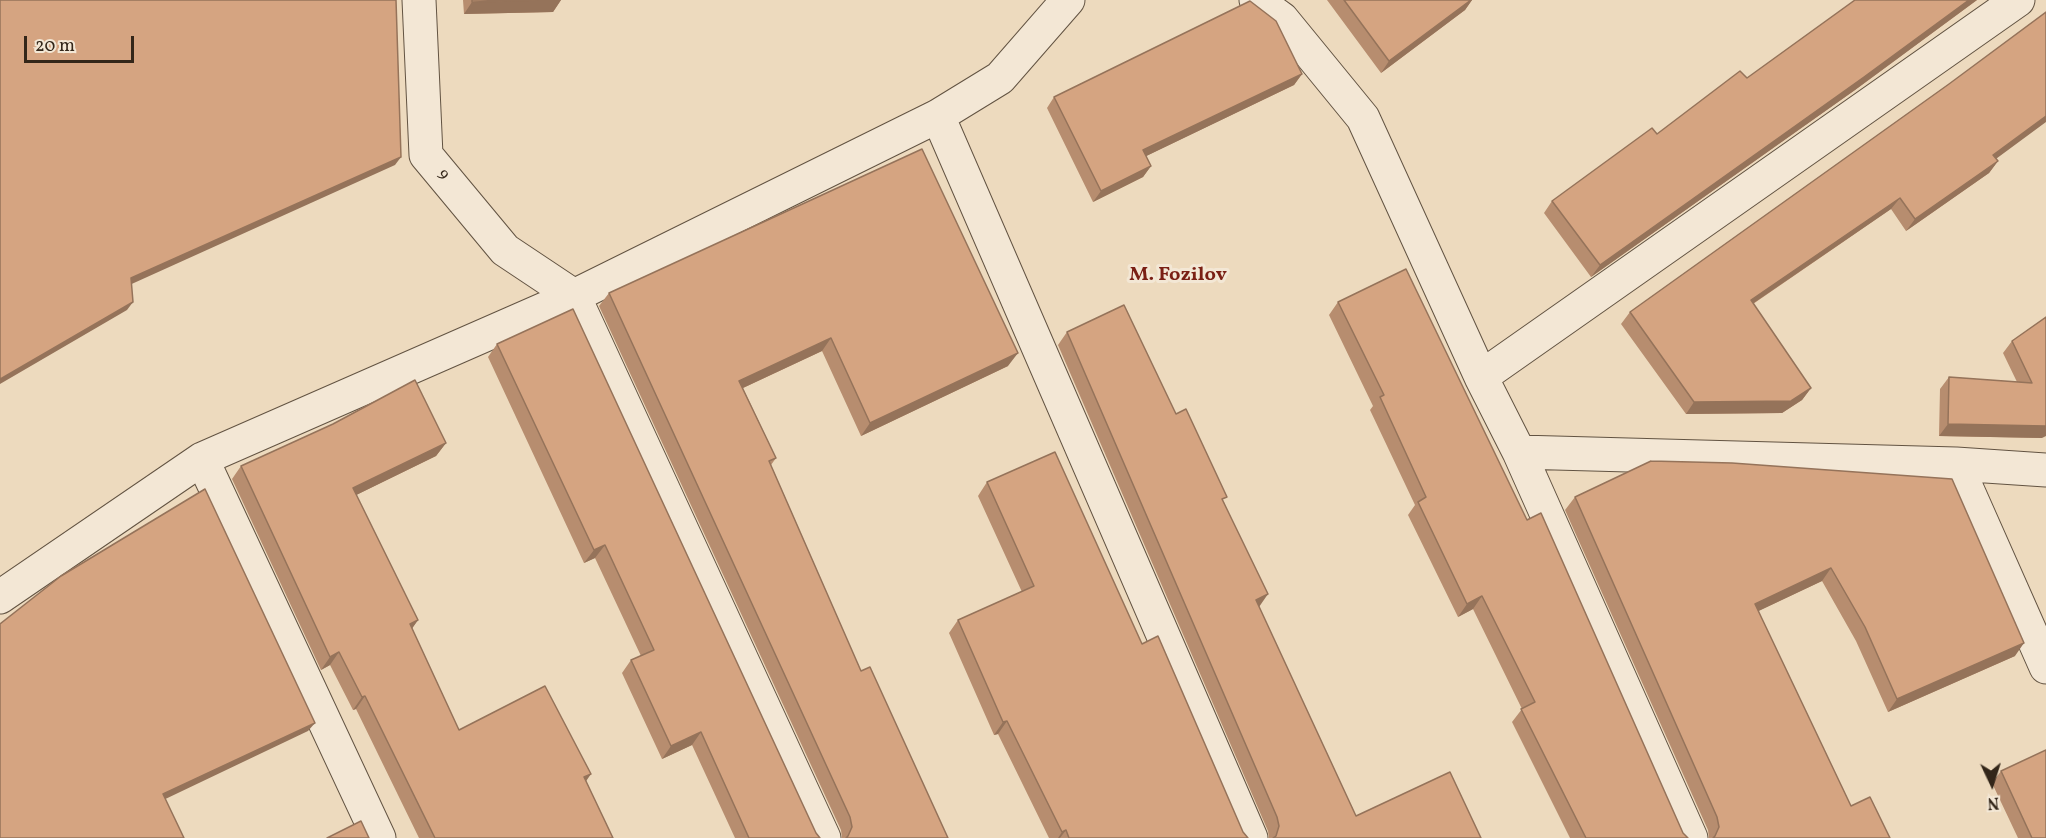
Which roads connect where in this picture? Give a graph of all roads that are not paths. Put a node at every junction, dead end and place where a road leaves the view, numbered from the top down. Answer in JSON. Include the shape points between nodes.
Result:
{"nodes":[{"id":1,"x":419,"y":0,"type":"edge"},
{"id":2,"x":1068,"y":0,"type":"edge"},
{"id":3,"x":1256,"y":0,"type":"edge"},
{"id":4,"x":2018,"y":0,"type":"edge"},
{"id":5,"x":938,"y":116,"type":"junction"},
{"id":6,"x":574,"y":296,"type":"junction"},
{"id":7,"x":1481,"y":376,"type":"junction"},
{"id":8,"x":1519,"y":452,"type":"junction"},
{"id":9,"x":202,"y":459,"type":"junction"},
{"id":10,"x":1956,"y":464,"type":"junction"},
{"id":11,"x":2042,"y":466,"type":"edge"},
{"id":12,"x":0,"y":597,"type":"edge"},
{"id":13,"x":2046,"y":667,"type":"edge"},
{"id":14,"x":1685,"y":836,"type":"edge"},
{"id":15,"x":379,"y":838,"type":"edge"},
{"id":16,"x":824,"y":838,"type":"edge"},
{"id":17,"x":1251,"y":838,"type":"edge"}],
"edges":[{"from":1,"to":6,"type":"street","name":"9","via":[[426,154],[505,250]]},
{"from":2,"to":5,"type":"street","via":[[1000,78]]},
{"from":3,"to":7,"type":"street","via":[[1282,19],[1363,118]]},
{"from":4,"to":7,"type":"street"},
{"from":5,"to":6,"type":"street"},
{"from":5,"to":17,"type":"street"},
{"from":6,"to":9,"type":"street"},
{"from":6,"to":16,"type":"street"},
{"from":7,"to":8,"type":"street"},
{"from":8,"to":10,"type":"street"},
{"from":8,"to":14,"type":"street"},
{"from":9,"to":12,"type":"street"},
{"from":9,"to":15,"type":"street"},
{"from":10,"to":11,"type":"street"},
{"from":10,"to":13,"type":"street"}]}
